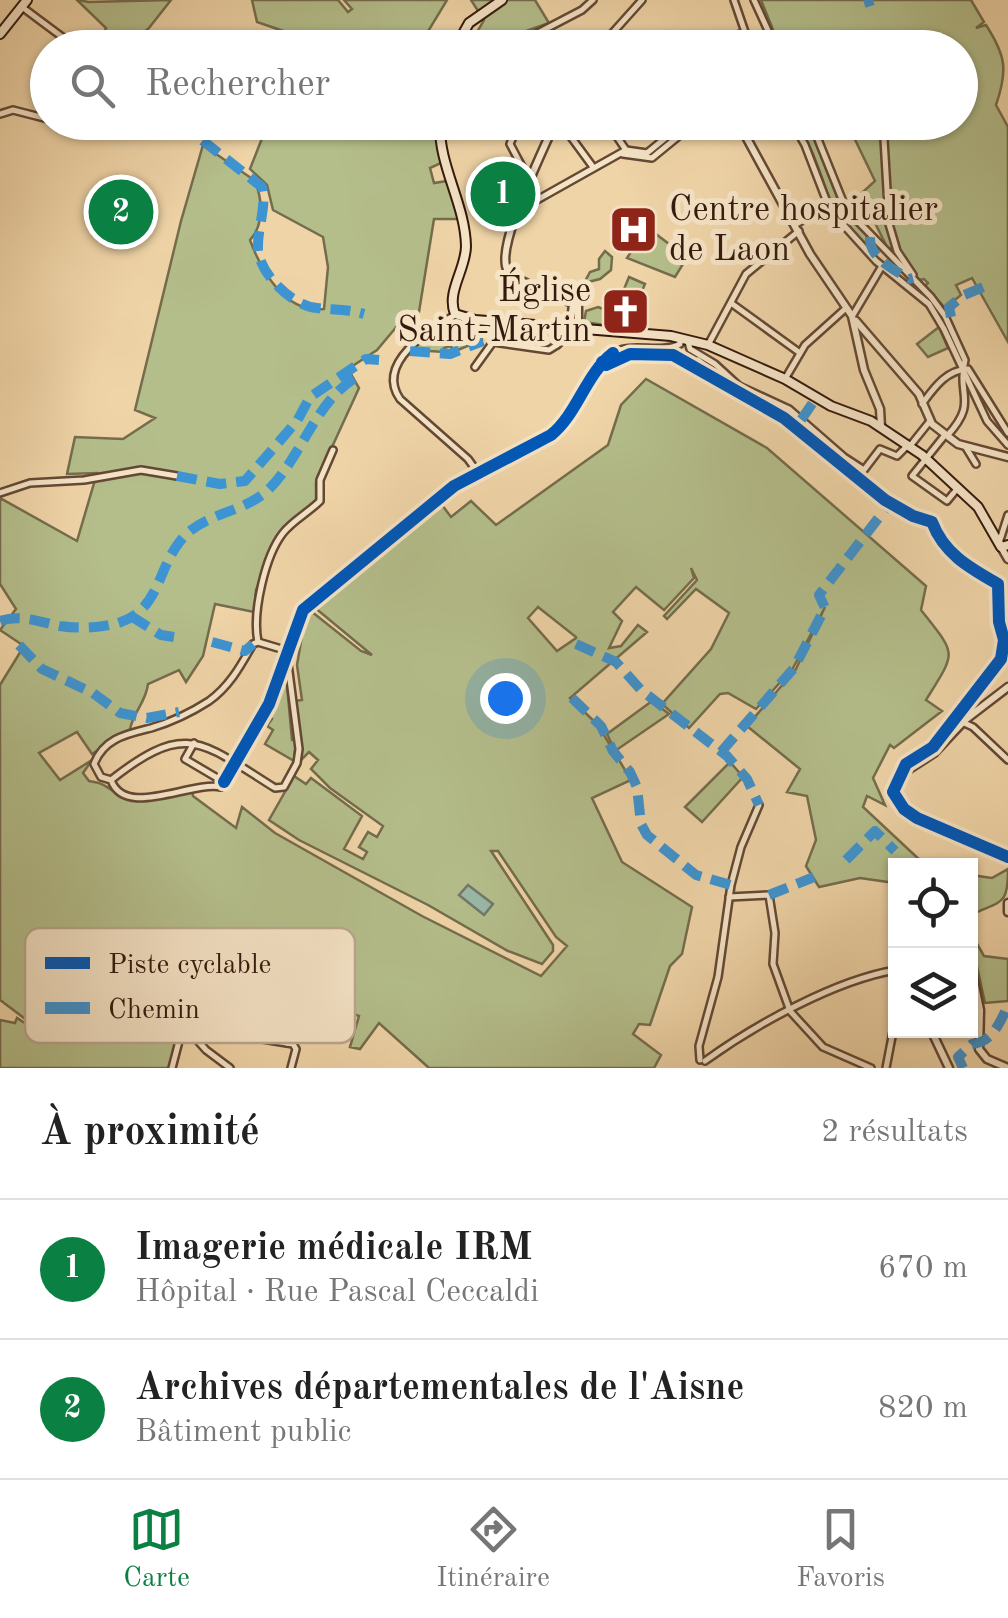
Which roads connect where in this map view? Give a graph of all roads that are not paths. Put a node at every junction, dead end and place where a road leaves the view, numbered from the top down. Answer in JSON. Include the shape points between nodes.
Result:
{"nodes":[{"id":1,"x":502,"y":0,"type":"edge"},
{"id":2,"x":593,"y":0,"type":"edge"},
{"id":3,"x":642,"y":0,"type":"edge"},
{"id":4,"x":734,"y":0,"type":"edge"},
{"id":5,"x":754,"y":0,"type":"edge"},
{"id":6,"x":25,"y":4,"type":"edge"},
{"id":7,"x":56,"y":30,"type":"edge"},
{"id":8,"x":464,"y":30,"type":"edge"},
{"id":9,"x":544,"y":30,"type":"edge"},
{"id":10,"x":615,"y":30,"type":"edge"},
{"id":11,"x":744,"y":30,"type":"edge"},
{"id":12,"x":768,"y":30,"type":"edge"},
{"id":13,"x":0,"y":34,"type":"edge"},
{"id":14,"x":0,"y":114,"type":"edge"},
{"id":15,"x":30,"y":114,"type":"edge"},
{"id":16,"x":441,"y":140,"type":"edge"},
{"id":17,"x":512,"y":140,"type":"edge"},
{"id":18,"x":549,"y":140,"type":"edge"},
{"id":19,"x":571,"y":140,"type":"edge"},
{"id":20,"x":617,"y":140,"type":"edge"},
{"id":21,"x":666,"y":140,"type":"edge"},
{"id":22,"x":748,"y":140,"type":"edge"},
{"id":23,"x":802,"y":140,"type":"edge"},
{"id":24,"x":818,"y":140,"type":"edge"},
{"id":25,"x":883,"y":140,"type":"edge"},
{"id":26,"x":625,"y":153,"type":"junction"},
{"id":27,"x":592,"y":167,"type":"junction"},
{"id":28,"x":530,"y":182,"type":"junction"},
{"id":29,"x":522,"y":203,"type":"junction"},
{"id":30,"x":828,"y":206,"type":"junction"},
{"id":31,"x":798,"y":227,"type":"junction"},
{"id":32,"x":882,"y":266,"type":"junction"},
{"id":33,"x":913,"y":278,"type":"junction"},
{"id":34,"x":731,"y":303,"type":"junction"},
{"id":35,"x":844,"y":309,"type":"junction"},
{"id":36,"x":455,"y":314,"type":"junction"},
{"id":37,"x":852,"y":316,"type":"junction"},
{"id":38,"x":571,"y":329,"type":"junction"},
{"id":39,"x":682,"y":340,"type":"junction"},
{"id":40,"x":708,"y":344,"type":"junction"},
{"id":41,"x":800,"y":353,"type":"junction"},
{"id":42,"x":602,"y":362,"type":"junction"},
{"id":43,"x":475,"y":367,"type":"dead end"},
{"id":44,"x":961,"y":370,"type":"junction"},
{"id":45,"x":785,"y":379,"type":"junction"},
{"id":46,"x":734,"y":390,"type":"junction"},
{"id":47,"x":922,"y":404,"type":"junction"},
{"id":48,"x":930,"y":421,"type":"junction"},
{"id":49,"x":882,"y":427,"type":"junction"},
{"id":50,"x":1008,"y":433,"type":"edge"},
{"id":51,"x":946,"y":435,"type":"junction"},
{"id":52,"x":906,"y":444,"type":"junction"},
{"id":53,"x":1008,"y":444,"type":"edge"},
{"id":54,"x":965,"y":446,"type":"junction"},
{"id":55,"x":333,"y":450,"type":"dead end"},
{"id":56,"x":926,"y":458,"type":"junction"},
{"id":57,"x":1008,"y":458,"type":"edge"},
{"id":58,"x":976,"y":464,"type":"dead end"},
{"id":59,"x":478,"y":473,"type":"junction"},
{"id":60,"x":177,"y":476,"type":"dead end"},
{"id":61,"x":958,"y":487,"type":"junction"},
{"id":62,"x":0,"y":493,"type":"edge"},
{"id":63,"x":1008,"y":515,"type":"edge"},
{"id":64,"x":1003,"y":544,"type":"edge"},
{"id":65,"x":1008,"y":559,"type":"edge"},
{"id":66,"x":258,"y":642,"type":"junction"},
{"id":67,"x":288,"y":650,"type":"junction"},
{"id":68,"x":284,"y":661,"type":"junction"},
{"id":69,"x":1008,"y":686,"type":"edge"},
{"id":70,"x":980,"y":710,"type":"junction"},
{"id":71,"x":962,"y":722,"type":"junction"},
{"id":72,"x":973,"y":727,"type":"junction"},
{"id":73,"x":194,"y":743,"type":"junction"},
{"id":74,"x":1008,"y":760,"type":"edge"},
{"id":75,"x":236,"y":764,"type":"junction"},
{"id":76,"x":900,"y":776,"type":"junction"},
{"id":77,"x":111,"y":780,"type":"junction"},
{"id":78,"x":222,"y":785,"type":"junction"},
{"id":79,"x":759,"y":806,"type":"dead end"},
{"id":80,"x":1008,"y":856,"type":"edge"},
{"id":81,"x":729,"y":897,"type":"junction"},
{"id":82,"x":1008,"y":904,"type":"edge"},
{"id":83,"x":1008,"y":912,"type":"edge"},
{"id":84,"x":888,"y":972,"type":"edge"},
{"id":85,"x":978,"y":1000,"type":"edge"},
{"id":86,"x":790,"y":1012,"type":"junction"},
{"id":87,"x":892,"y":1038,"type":"edge"},
{"id":88,"x":935,"y":1038,"type":"edge"},
{"id":89,"x":178,"y":1043,"type":"edge"},
{"id":90,"x":203,"y":1043,"type":"edge"},
{"id":91,"x":287,"y":1043,"type":"edge"},
{"id":92,"x":705,"y":1064,"type":"edge"},
{"id":93,"x":172,"y":1068,"type":"edge"},
{"id":94,"x":230,"y":1068,"type":"edge"},
{"id":95,"x":291,"y":1068,"type":"edge"},
{"id":96,"x":871,"y":1068,"type":"edge"},
{"id":97,"x":886,"y":1068,"type":"edge"},
{"id":98,"x":949,"y":1068,"type":"edge"},
{"id":99,"x":1008,"y":1068,"type":"edge"}],
"edges":[{"from":1,"to":8,"type":"main road"},
{"from":2,"to":9,"type":"street"},
{"from":3,"to":10,"type":"street"},
{"from":4,"to":11,"type":"street"},
{"from":5,"to":12,"type":"street"},
{"from":6,"to":7,"type":"street"},
{"from":6,"to":13,"type":"main road"},
{"from":14,"to":15,"type":"street"},
{"from":16,"to":36,"type":"main road","via":[[466,248],[452,299]]},
{"from":17,"to":28,"type":"street"},
{"from":18,"to":28,"type":"street"},
{"from":19,"to":27,"type":"street"},
{"from":20,"to":26,"type":"street"},
{"from":21,"to":26,"type":"street","via":[[647,152]]},
{"from":22,"to":31,"type":"street"},
{"from":23,"to":30,"type":"street"},
{"from":24,"to":33,"type":"street","via":[[846,209]]},
{"from":25,"to":33,"type":"street","via":[[890,224]]},
{"from":26,"to":27,"type":"street"},
{"from":27,"to":29,"type":"street"},
{"from":28,"to":29,"type":"street"},
{"from":29,"to":38,"type":"street","via":[[504,252],[506,268],[573,304]]},
{"from":30,"to":31,"type":"street"},
{"from":30,"to":32,"type":"street"},
{"from":31,"to":34,"type":"street","via":[[754,265]]},
{"from":31,"to":35,"type":"street"},
{"from":32,"to":37,"type":"street"},
{"from":32,"to":44,"type":"street","via":[[929,304]]},
{"from":33,"to":44,"type":"street","via":[[945,316],[965,360]]},
{"from":34,"to":40,"type":"street"},
{"from":34,"to":41,"type":"street"},
{"from":35,"to":37,"type":"street"},
{"from":35,"to":41,"type":"street"},
{"from":36,"to":38,"type":"main road"},
{"from":36,"to":59,"type":"street","via":[[416,338],[393,385]]},
{"from":37,"to":47,"type":"street"},
{"from":37,"to":49,"type":"street"},
{"from":38,"to":39,"type":"main road"},
{"from":38,"to":43,"type":"street","via":[[549,350],[493,342]]},
{"from":39,"to":40,"type":"main road"},
{"from":39,"to":42,"type":"street","via":[[672,348],[623,349]]},
{"from":39,"to":46,"type":"street"},
{"from":39,"to":52,"type":"street","via":[[739,386],[789,408],[864,470],[880,449],[897,456]]},
{"from":40,"to":45,"type":"main road"},
{"from":41,"to":45,"type":"street"},
{"from":42,"to":46,"type":"street","via":[[630,354],[673,355]]},
{"from":42,"to":59,"type":"street","via":[[565,424]]},
{"from":44,"to":47,"type":"street","via":[[940,381]]},
{"from":44,"to":50,"type":"street","via":[[972,372]]},
{"from":44,"to":51,"type":"street","via":[[967,399]]},
{"from":44,"to":53,"type":"street","via":[[987,421]]},
{"from":45,"to":49,"type":"main road"},
{"from":46,"to":76,"type":"street","via":[[784,418],[890,503],[932,522],[950,553],[998,584],[1002,659],[933,747],[906,764]]},
{"from":47,"to":48,"type":"street"},
{"from":48,"to":51,"type":"street"},
{"from":48,"to":52,"type":"street"},
{"from":49,"to":52,"type":"main road"},
{"from":51,"to":54,"type":"street"},
{"from":51,"to":56,"type":"street"},
{"from":52,"to":56,"type":"main road"},
{"from":54,"to":57,"type":"street"},
{"from":54,"to":58,"type":"street"},
{"from":55,"to":66,"type":"street","via":[[320,480],[320,501],[284,532],[259,590]]},
{"from":56,"to":61,"type":"main road"},
{"from":56,"to":61,"type":"street","via":[[912,476],[919,483],[946,502]]},
{"from":59,"to":67,"type":"street","via":[[307,606]]},
{"from":60,"to":62,"type":"street","via":[[142,470],[30,483]]},
{"from":61,"to":64,"type":"main road"},
{"from":63,"to":64,"type":"street"},
{"from":64,"to":65,"type":"street"},
{"from":66,"to":67,"type":"street"},
{"from":66,"to":77,"type":"street","via":[[212,699],[127,732],[100,751],[96,771]]},
{"from":67,"to":68,"type":"street"},
{"from":68,"to":75,"type":"street","via":[[270,704]]},
{"from":68,"to":75,"type":"street","via":[[296,763],[284,787],[276,788]]},
{"from":69,"to":70,"type":"street"},
{"from":70,"to":71,"type":"street"},
{"from":70,"to":72,"type":"street"},
{"from":71,"to":72,"type":"street"},
{"from":71,"to":76,"type":"street"},
{"from":72,"to":74,"type":"street"},
{"from":73,"to":75,"type":"street"},
{"from":73,"to":77,"type":"street","via":[[152,749]]},
{"from":73,"to":78,"type":"street","via":[[185,759]]},
{"from":75,"to":78,"type":"street"},
{"from":76,"to":80,"type":"street","via":[[893,792],[904,810]]},
{"from":77,"to":78,"type":"street","via":[[122,794],[139,799]]},
{"from":79,"to":81,"type":"street"},
{"from":81,"to":86,"type":"street","via":[[766,894],[772,900],[774,964]]},
{"from":81,"to":92,"type":"street","via":[[718,977],[699,1046]]},
{"from":82,"to":83,"type":"street"},
{"from":84,"to":86,"type":"street"},
{"from":85,"to":99,"type":"street","via":[[979,1049]]},
{"from":86,"to":92,"type":"street","via":[[749,1029]]},
{"from":86,"to":96,"type":"street","via":[[823,1047]]},
{"from":87,"to":97,"type":"street"},
{"from":88,"to":98,"type":"street"},
{"from":89,"to":93,"type":"street"},
{"from":90,"to":94,"type":"street"},
{"from":91,"to":95,"type":"street","via":[[296,1050]]}]}
